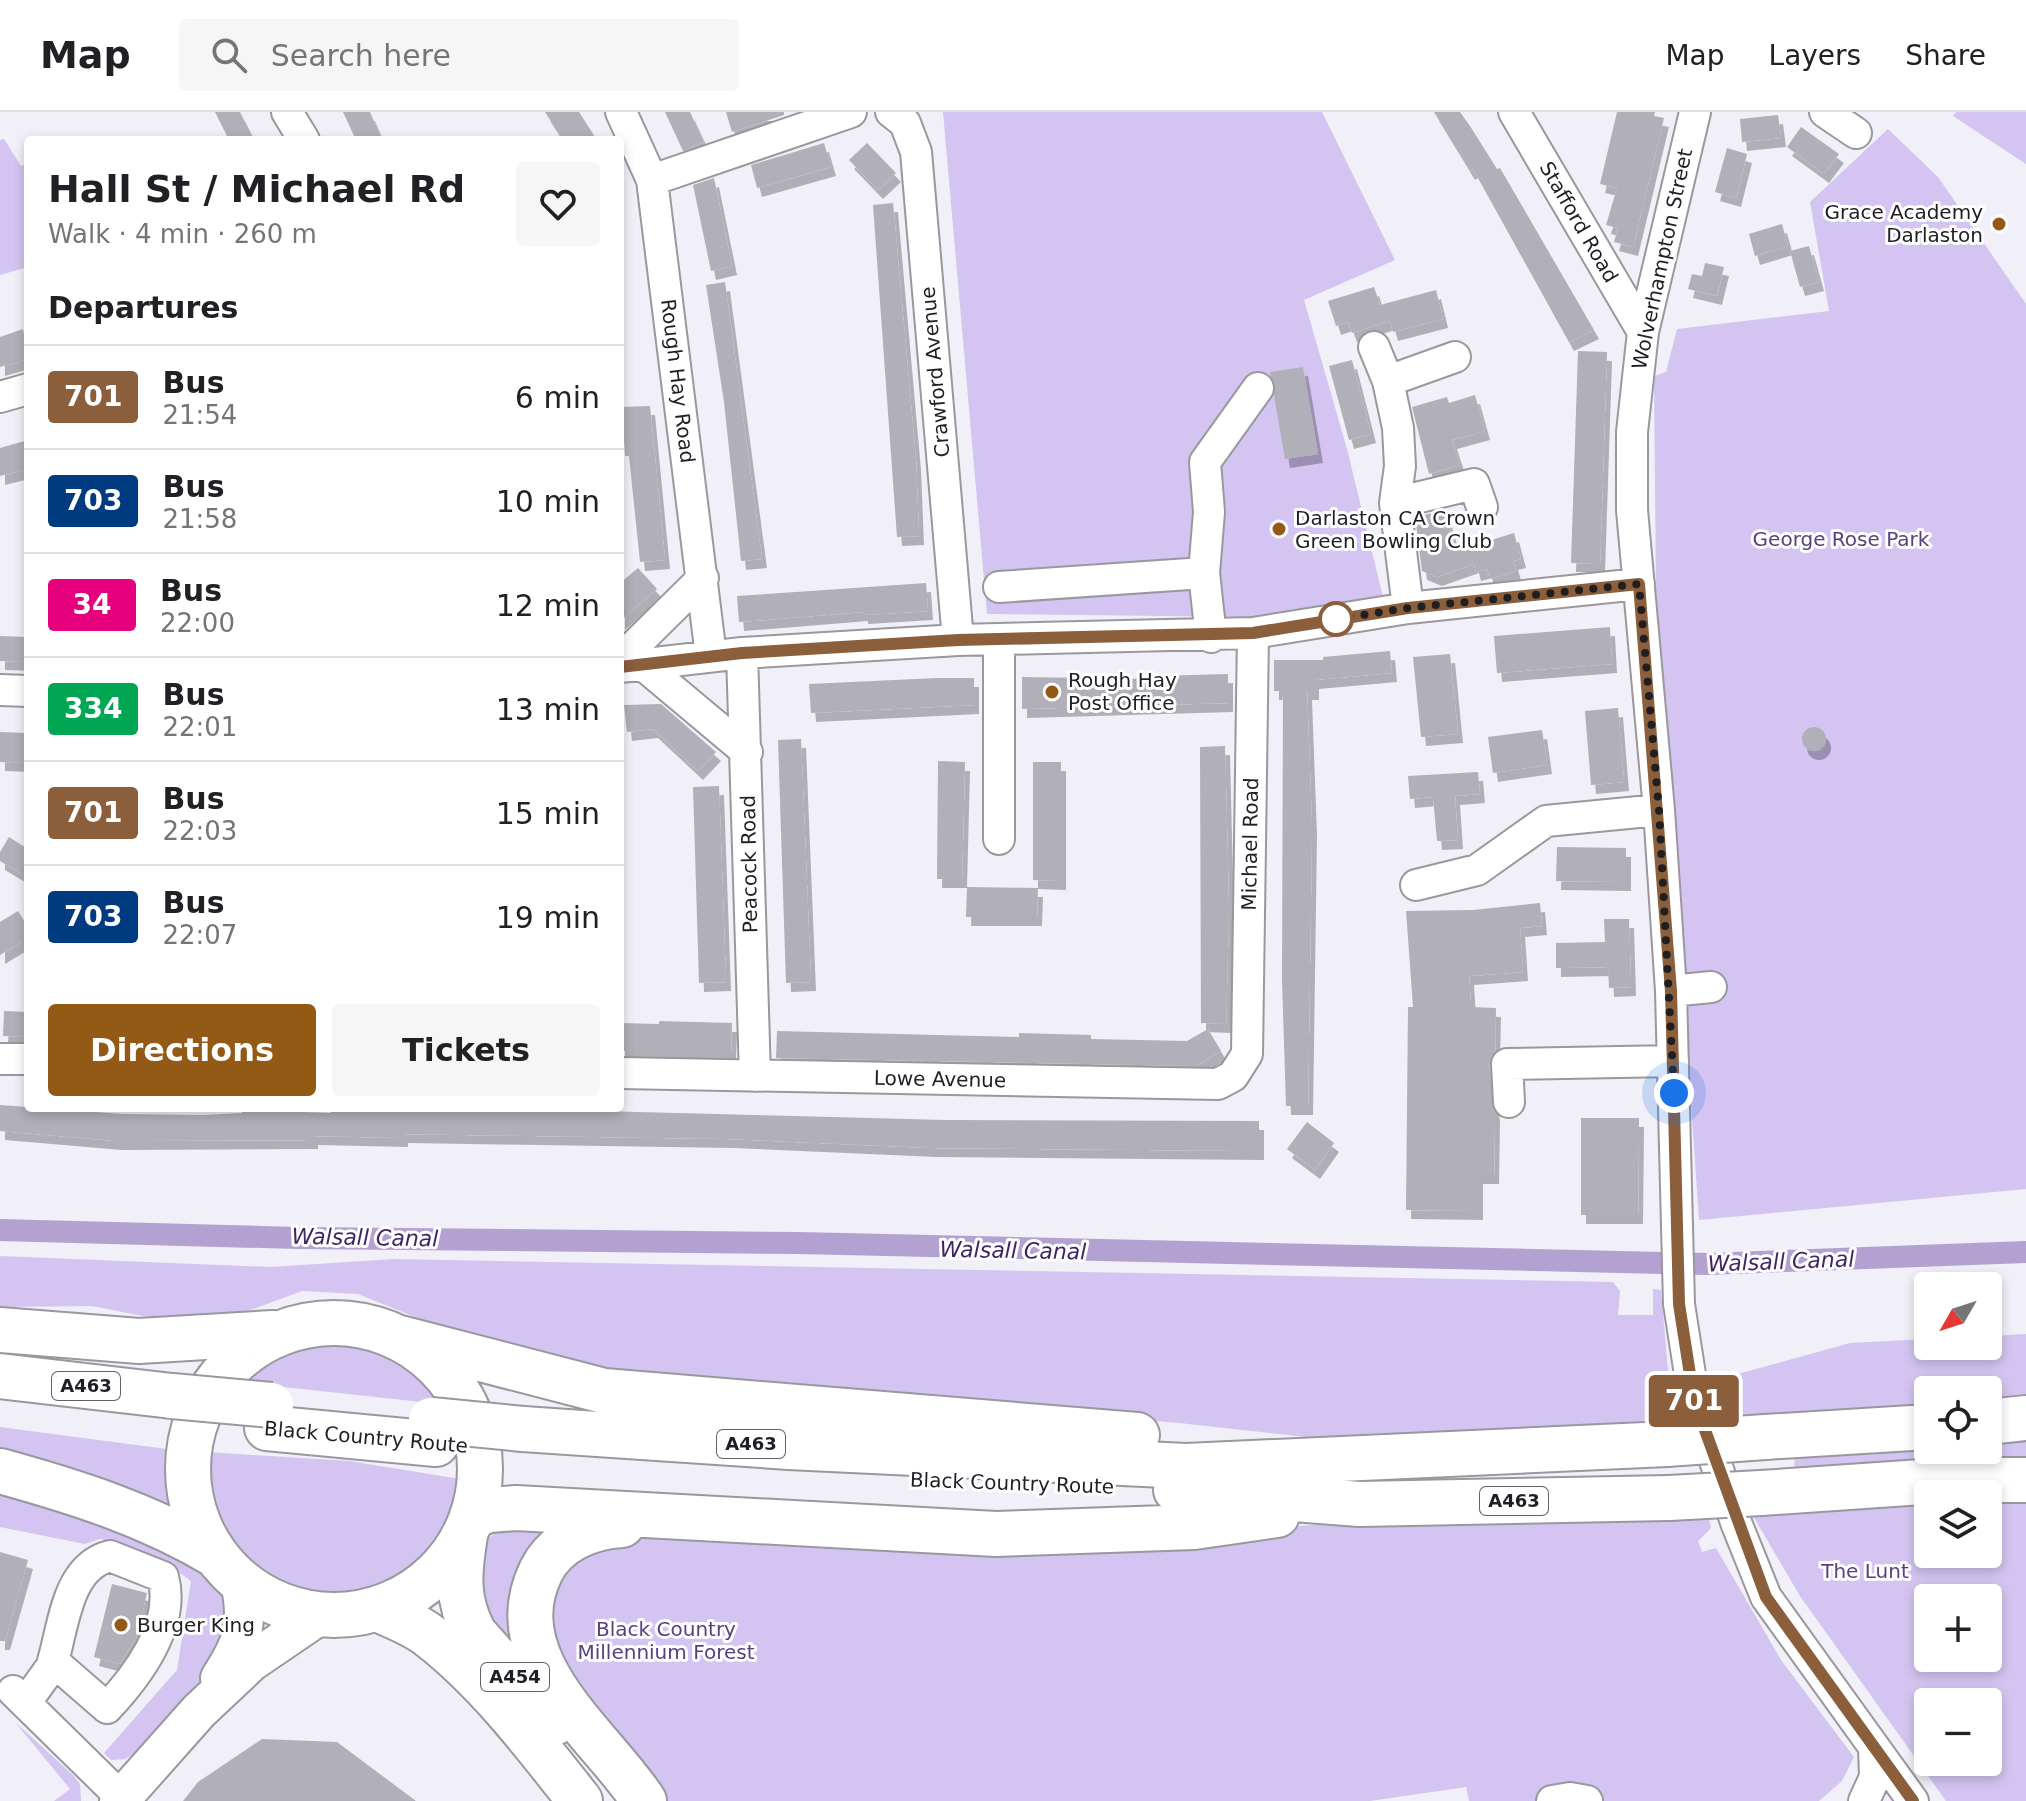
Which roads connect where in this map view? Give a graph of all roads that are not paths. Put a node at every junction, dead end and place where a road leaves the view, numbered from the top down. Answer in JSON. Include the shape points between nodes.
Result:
{"nodes":[{"id":1,"x":287,"y":112,"type":"edge"},
{"id":2,"x":621,"y":112,"type":"edge"},
{"id":3,"x":851,"y":112,"type":"edge"},
{"id":4,"x":891,"y":112,"type":"edge"},
{"id":5,"x":1514,"y":112,"type":"edge"},
{"id":6,"x":1695,"y":112,"type":"edge"},
{"id":7,"x":1825,"y":112,"type":"edge"},
{"id":8,"x":1856,"y":133,"type":"dead end"},
{"id":9,"x":302,"y":136,"type":"edge"},
{"id":10,"x":652,"y":180,"type":"junction"},
{"id":11,"x":1643,"y":332,"type":"junction"},
{"id":12,"x":1374,"y":347,"type":"dead end"},
{"id":13,"x":1455,"y":357,"type":"dead end"},
{"id":14,"x":1388,"y":381,"type":"junction"},
{"id":15,"x":1258,"y":388,"type":"dead end"},
{"id":16,"x":24,"y":390,"type":"edge"},
{"id":17,"x":0,"y":397,"type":"edge"},
{"id":18,"x":1395,"y":503,"type":"junction"},
{"id":19,"x":1482,"y":507,"type":"dead end"},
{"id":20,"x":1204,"y":573,"type":"junction"},
{"id":21,"x":703,"y":578,"type":"junction"},
{"id":22,"x":1639,"y":584,"type":"junction"},
{"id":23,"x":999,"y":587,"type":"dead end"},
{"id":24,"x":1408,"y":608,"type":"junction"},
{"id":25,"x":1253,"y":633,"type":"junction"},
{"id":26,"x":1211,"y":637,"type":"junction"},
{"id":27,"x":999,"y":639,"type":"junction"},
{"id":28,"x":958,"y":640,"type":"junction"},
{"id":29,"x":742,"y":653,"type":"junction"},
{"id":30,"x":711,"y":656,"type":"junction"},
{"id":31,"x":627,"y":664,"type":"edge"},
{"id":32,"x":0,"y":690,"type":"edge"},
{"id":33,"x":24,"y":691,"type":"edge"},
{"id":34,"x":747,"y":752,"type":"junction"},
{"id":35,"x":1659,"y":810,"type":"junction"},
{"id":36,"x":999,"y":839,"type":"dead end"},
{"id":37,"x":1416,"y":885,"type":"dead end"},
{"id":38,"x":1711,"y":987,"type":"dead end"},
{"id":39,"x":1671,"y":991,"type":"junction"},
{"id":40,"x":1247,"y":1054,"type":"joint"},
{"id":41,"x":0,"y":1059,"type":"edge"},
{"id":42,"x":24,"y":1059,"type":"edge"},
{"id":43,"x":1673,"y":1061,"type":"junction"},
{"id":44,"x":624,"y":1073,"type":"edge"},
{"id":45,"x":755,"y":1076,"type":"junction"},
{"id":46,"x":1509,"y":1102,"type":"dead end"},
{"id":47,"x":0,"y":1330,"type":"edge"},
{"id":48,"x":281,"y":1332,"type":"junction"},
{"id":49,"x":400,"y":1338,"type":"junction"},
{"id":50,"x":0,"y":1376,"type":"edge"},
{"id":51,"x":0,"y":1399,"type":"edge"},
{"id":52,"x":171,"y":1406,"type":"junction"},
{"id":53,"x":2026,"y":1418,"type":"edge"},
{"id":54,"x":2002,"y":1421,"type":"edge"},
{"id":55,"x":1914,"y":1428,"type":"edge"},
{"id":56,"x":525,"y":1440,"type":"junction"},
{"id":57,"x":1367,"y":1455,"type":"junction"},
{"id":58,"x":0,"y":1471,"type":"edge"},
{"id":59,"x":2026,"y":1480,"type":"edge"},
{"id":60,"x":1359,"y":1504,"type":"junction"},
{"id":61,"x":692,"y":1519,"type":"junction"},
{"id":62,"x":469,"y":1526,"type":"junction"},
{"id":63,"x":228,"y":1568,"type":"junction"},
{"id":64,"x":378,"y":1609,"type":"junction"},
{"id":65,"x":320,"y":1615,"type":"junction"},
{"id":66,"x":53,"y":1661,"type":"junction"},
{"id":67,"x":9,"y":1694,"type":"edge"},
{"id":68,"x":199,"y":1711,"type":"junction"},
{"id":69,"x":1874,"y":1748,"type":"junction"},
{"id":70,"x":1906,"y":1795,"type":"edge"},
{"id":71,"x":121,"y":1800,"type":"edge"},
{"id":72,"x":580,"y":1801,"type":"edge"},
{"id":73,"x":618,"y":1801,"type":"edge"},
{"id":74,"x":644,"y":1801,"type":"edge"},
{"id":75,"x":1552,"y":1801,"type":"edge"},
{"id":76,"x":1587,"y":1801,"type":"edge"},
{"id":77,"x":1864,"y":1801,"type":"edge"},
{"id":78,"x":1870,"y":1801,"type":"edge"}],
"edges":[{"from":1,"to":9,"type":"street"},
{"from":2,"to":10,"type":"street","name":"Rough Hay Road"},
{"from":3,"to":10,"type":"street"},
{"from":4,"to":28,"type":"street","name":"Crawford Avenue","via":[[905,123],[916,152]]},
{"from":5,"to":11,"type":"street","name":"Stafford Road"},
{"from":6,"to":11,"type":"street","name":"Wolverhampton Street"},
{"from":7,"to":8,"type":"street"},
{"from":10,"to":21,"type":"street","name":"Rough Hay Road"},
{"from":11,"to":22,"type":"street","name":"Wolverhampton Street","via":[[1632,432]]},
{"from":12,"to":14,"type":"street"},
{"from":13,"to":14,"type":"street"},
{"from":14,"to":18,"type":"street","via":[[1398,428]]},
{"from":15,"to":20,"type":"street","via":[[1205,462],[1209,512]]},
{"from":16,"to":17,"type":"street"},
{"from":18,"to":19,"type":"street","via":[[1474,484]]},
{"from":18,"to":24,"type":"street"},
{"from":20,"to":23,"type":"street"},
{"from":20,"to":26,"type":"street"},
{"from":21,"to":30,"type":"street","name":"Rough Hay Road"},
{"from":21,"to":31,"type":"street"},
{"from":22,"to":24,"type":"street"},
{"from":22,"to":35,"type":"street","name":"Wolverhampton Street"},
{"from":24,"to":25,"type":"street"},
{"from":25,"to":26,"type":"street"},
{"from":25,"to":40,"type":"street","name":"Michael Road"},
{"from":26,"to":27,"type":"street"},
{"from":27,"to":28,"type":"street"},
{"from":27,"to":36,"type":"street"},
{"from":28,"to":29,"type":"street"},
{"from":29,"to":30,"type":"street"},
{"from":29,"to":34,"type":"street","name":"Peacock Road"},
{"from":30,"to":31,"type":"street"},
{"from":31,"to":34,"type":"street"},
{"from":32,"to":33,"type":"street"},
{"from":34,"to":45,"type":"street","name":"Peacock Road"},
{"from":35,"to":37,"type":"street","via":[[1546,821],[1477,870]]},
{"from":35,"to":39,"type":"street","name":"Wolverhampton Street"},
{"from":38,"to":39,"type":"street"},
{"from":39,"to":43,"type":"street","name":"Wolverhampton Street"},
{"from":40,"to":45,"type":"street","name":"Lowe Avenue","via":[[1233,1076],[1218,1084]]},
{"from":41,"to":42,"type":"street"},
{"from":43,"to":46,"type":"street","via":[[1507,1064]]},
{"from":43,"to":69,"type":"street","name":"Wolverhampton Street","via":[[1679,1304],[1694,1400],[1766,1597]]},
{"from":44,"to":45,"type":"street","name":"Lowe Avenue"},
{"from":47,"to":48,"type":"highway","via":[[139,1341]]},
{"from":48,"to":49,"type":"highway","via":[[338,1322]]},
{"from":48,"to":63,"type":"highway","via":[[257,1344],[215,1383],[196,1419],[189,1447],[188,1483],[197,1520]]},
{"from":49,"to":57,"type":"highway","via":[[604,1391]]},
{"from":49,"to":62,"type":"highway","via":[[438,1365],[472,1418],[480,1460]]},
{"from":50,"to":52,"type":"highway","name":"Black Country Route","number":"A463"},
{"from":51,"to":52,"type":"highway","name":"Black Country Route","number":"A463"},
{"from":52,"to":56,"type":"highway","name":"Black Country Route","number":"A463","bridge":true},
{"from":53,"to":54,"type":"highway"},
{"from":55,"to":57,"type":"highway","name":"Black Country Route","number":"A463","bridge":true},
{"from":56,"to":57,"type":"highway","name":"Black Country Route","number":"A463","via":[[1186,1466]]},
{"from":56,"to":60,"type":"highway","name":"Black Country Route","number":"A463","via":[[822,1474],[1191,1490]]},
{"from":58,"to":63,"type":"highway","via":[[170,1528]]},
{"from":59,"to":60,"type":"highway","name":"Black Country Route","number":"A463","bridge":true,"via":[[1669,1498]]},
{"from":60,"to":61,"type":"highway","via":[[1194,1527],[996,1534]]},
{"from":61,"to":62,"type":"highway","via":[[516,1508],[489,1510]]},
{"from":61,"to":74,"type":"highway","via":[[605,1526],[577,1535],[547,1559],[534,1585],[533,1646],[557,1689]]},
{"from":62,"to":64,"type":"highway","via":[[454,1554],[423,1586]]},
{"from":62,"to":73,"type":"highway","number":"A454","via":[[457,1579],[474,1633]]},
{"from":63,"to":65,"type":"highway","via":[[280,1605]]},
{"from":63,"to":68,"type":"main road","via":[[247,1614],[243,1635]]},
{"from":64,"to":65,"type":"highway"},
{"from":64,"to":72,"type":"highway","number":"A454","via":[[430,1636],[461,1664]]},
{"from":65,"to":68,"type":"main road","via":[[251,1662]]},
{"from":66,"to":66,"type":"street","via":[[85,1567],[110,1556],[163,1577],[164,1606],[154,1642],[132,1681],[107,1708]]},
{"from":66,"to":67,"type":"street"},
{"from":67,"to":71,"type":"street"},
{"from":68,"to":71,"type":"main road"},
{"from":69,"to":70,"type":"street"},
{"from":69,"to":77,"type":"street","via":[[1875,1777]]},
{"from":70,"to":78,"type":"street","via":[[1885,1791]]},
{"from":75,"to":76,"type":"street"}]}
